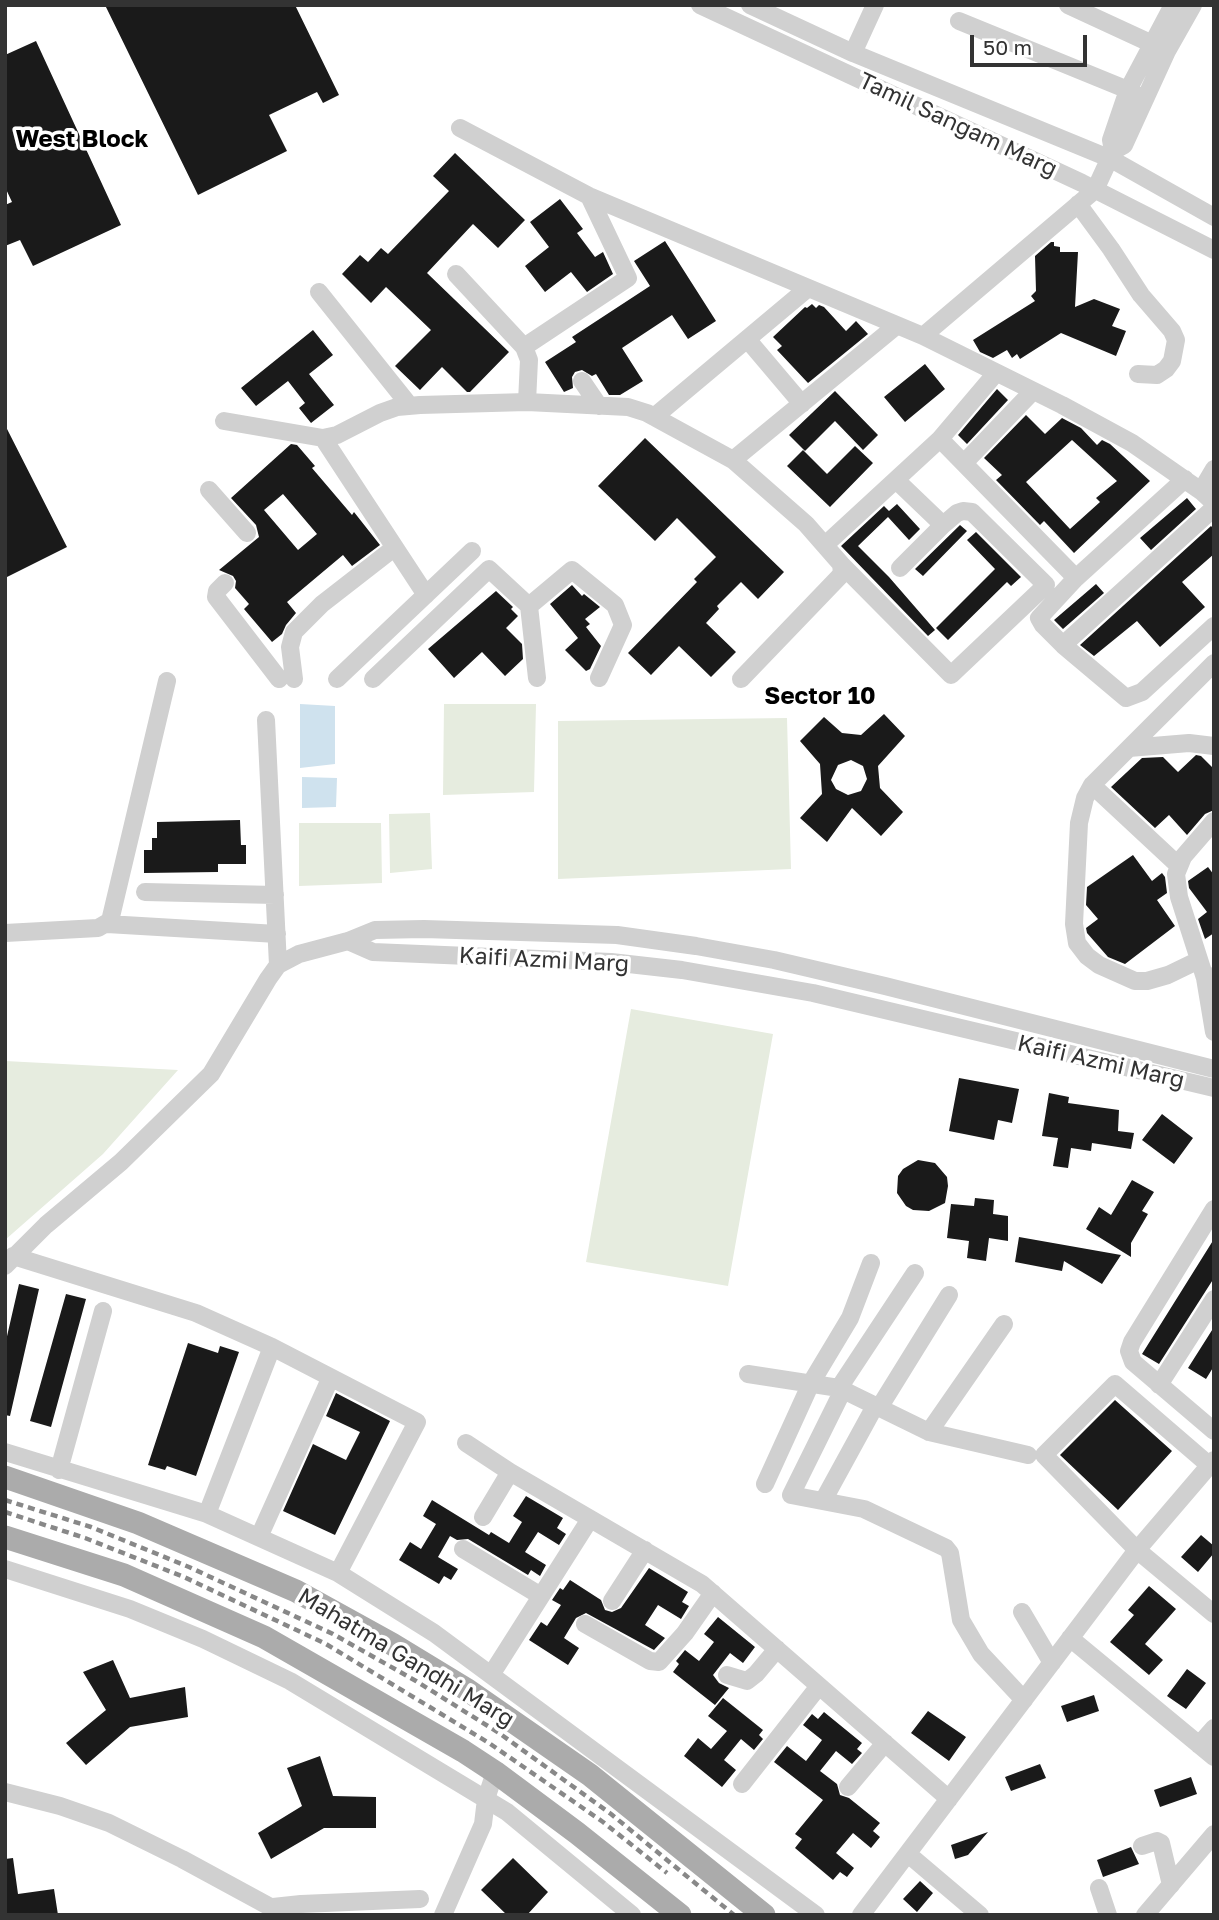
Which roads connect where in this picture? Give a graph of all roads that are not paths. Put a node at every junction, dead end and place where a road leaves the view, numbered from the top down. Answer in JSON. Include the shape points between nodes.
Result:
{"nodes":[{"id":1,"x":700,"y":5,"type":"edge"},
{"id":2,"x":750,"y":5,"type":"edge"},
{"id":3,"x":875,"y":5,"type":"edge"},
{"id":4,"x":1068,"y":5,"type":"edge"},
{"id":5,"x":1173,"y":5,"type":"edge"},
{"id":6,"x":1193,"y":5,"type":"edge"},
{"id":7,"x":959,"y":21,"type":"dead end"},
{"id":8,"x":1159,"y":48,"type":"junction"},
{"id":9,"x":853,"y":53,"type":"junction"},
{"id":10,"x":1136,"y":95,"type":"junction"},
{"id":11,"x":460,"y":128,"type":"dead end"},
{"id":12,"x":1112,"y":155,"type":"junction"},
{"id":13,"x":1095,"y":190,"type":"junction"},
{"id":14,"x":589,"y":196,"type":"junction"},
{"id":15,"x":1079,"y":204,"type":"junction"},
{"id":16,"x":1214,"y":217,"type":"edge"},
{"id":17,"x":1214,"y":250,"type":"edge"},
{"id":18,"x":456,"y":274,"type":"dead end"},
{"id":19,"x":808,"y":288,"type":"junction"},
{"id":20,"x":319,"y":292,"type":"dead end"},
{"id":21,"x":896,"y":326,"type":"junction"},
{"id":22,"x":923,"y":336,"type":"junction"},
{"id":23,"x":747,"y":339,"type":"junction"},
{"id":24,"x":524,"y":347,"type":"junction"},
{"id":25,"x":996,"y":373,"type":"junction"},
{"id":26,"x":1138,"y":374,"type":"dead end"},
{"id":27,"x":582,"y":381,"type":"dead end"},
{"id":28,"x":1033,"y":391,"type":"junction"},
{"id":29,"x":527,"y":402,"type":"junction"},
{"id":30,"x":802,"y":404,"type":"junction"},
{"id":31,"x":598,"y":405,"type":"junction"},
{"id":32,"x":410,"y":406,"type":"junction"},
{"id":33,"x":654,"y":417,"type":"junction"},
{"id":34,"x":224,"y":421,"type":"dead end"},
{"id":35,"x":323,"y":438,"type":"junction"},
{"id":36,"x":940,"y":439,"type":"junction"},
{"id":37,"x":733,"y":460,"type":"junction"},
{"id":38,"x":964,"y":463,"type":"junction"},
{"id":39,"x":1214,"y":469,"type":"edge"},
{"id":40,"x":1185,"y":479,"type":"junction"},
{"id":41,"x":896,"y":480,"type":"junction"},
{"id":42,"x":209,"y":490,"type":"dead end"},
{"id":43,"x":1211,"y":497,"type":"edge"},
{"id":44,"x":943,"y":525,"type":"junction"},
{"id":45,"x":247,"y":533,"type":"dead end"},
{"id":46,"x":825,"y":545,"type":"junction"},
{"id":47,"x":394,"y":548,"type":"junction"},
{"id":48,"x":472,"y":551,"type":"dead end"},
{"id":49,"x":841,"y":564,"type":"junction"},
{"id":50,"x":900,"y":568,"type":"dead end"},
{"id":51,"x":1076,"y":578,"type":"junction"},
{"id":52,"x":442,"y":580,"type":"junction"},
{"id":53,"x":225,"y":583,"type":"dead end"},
{"id":54,"x":426,"y":595,"type":"junction"},
{"id":55,"x":461,"y":596,"type":"junction"},
{"id":56,"x":529,"y":606,"type":"junction"},
{"id":57,"x":1214,"y":626,"type":"edge"},
{"id":58,"x":1063,"y":645,"type":"junction"},
{"id":59,"x":1214,"y":663,"type":"edge"},
{"id":60,"x":537,"y":678,"type":"dead end"},
{"id":61,"x":599,"y":678,"type":"dead end"},
{"id":62,"x":337,"y":679,"type":"dead end"},
{"id":63,"x":373,"y":679,"type":"dead end"},
{"id":64,"x":741,"y":679,"type":"dead end"},
{"id":65,"x":167,"y":681,"type":"dead end"},
{"id":66,"x":266,"y":720,"type":"dead end"},
{"id":67,"x":1214,"y":746,"type":"edge"},
{"id":68,"x":1129,"y":748,"type":"junction"},
{"id":69,"x":1092,"y":785,"type":"junction"},
{"id":70,"x":1214,"y":821,"type":"edge"},
{"id":71,"x":1179,"y":866,"type":"junction"},
{"id":72,"x":145,"y":892,"type":"dead end"},
{"id":73,"x":275,"y":895,"type":"junction"},
{"id":74,"x":107,"y":924,"type":"junction"},
{"id":75,"x":5,"y":933,"type":"edge"},
{"id":76,"x":277,"y":934,"type":"junction"},
{"id":77,"x":348,"y":941,"type":"junction"},
{"id":78,"x":278,"y":965,"type":"junction"},
{"id":79,"x":1206,"y":971,"type":"edge"},
{"id":80,"x":1214,"y":1032,"type":"edge"},
{"id":81,"x":1214,"y":1069,"type":"edge"},
{"id":82,"x":1214,"y":1088,"type":"edge"},
{"id":83,"x":1214,"y":1209,"type":"edge"},
{"id":84,"x":9,"y":1261,"type":"edge"},
{"id":85,"x":871,"y":1263,"type":"dead end"},
{"id":86,"x":915,"y":1273,"type":"dead end"},
{"id":87,"x":949,"y":1296,"type":"dead end"},
{"id":88,"x":1214,"y":1299,"type":"edge"},
{"id":89,"x":103,"y":1311,"type":"dead end"},
{"id":90,"x":1004,"y":1324,"type":"dead end"},
{"id":91,"x":272,"y":1347,"type":"junction"},
{"id":92,"x":748,"y":1374,"type":"dead end"},
{"id":93,"x":330,"y":1379,"type":"junction"},
{"id":94,"x":811,"y":1383,"type":"junction"},
{"id":95,"x":1159,"y":1385,"type":"junction"},
{"id":96,"x":841,"y":1389,"type":"junction"},
{"id":97,"x":877,"y":1407,"type":"junction"},
{"id":98,"x":1211,"y":1421,"type":"edge"},
{"id":99,"x":929,"y":1432,"type":"junction"},
{"id":100,"x":466,"y":1443,"type":"dead end"},
{"id":101,"x":5,"y":1452,"type":"edge"},
{"id":102,"x":1028,"y":1455,"type":"dead end"},
{"id":103,"x":1211,"y":1462,"type":"edge"},
{"id":104,"x":59,"y":1469,"type":"junction"},
{"id":105,"x":510,"y":1472,"type":"junction"},
{"id":106,"x":5,"y":1478,"type":"edge"},
{"id":107,"x":765,"y":1484,"type":"dead end"},
{"id":108,"x":823,"y":1501,"type":"junction"},
{"id":109,"x":207,"y":1514,"type":"junction"},
{"id":110,"x":483,"y":1517,"type":"dead end"},
{"id":111,"x":590,"y":1519,"type":"junction"},
{"id":112,"x":259,"y":1536,"type":"junction"},
{"id":113,"x":5,"y":1537,"type":"edge"},
{"id":114,"x":463,"y":1549,"type":"dead end"},
{"id":115,"x":645,"y":1550,"type":"junction"},
{"id":116,"x":1137,"y":1550,"type":"junction"},
{"id":117,"x":5,"y":1569,"type":"edge"},
{"id":118,"x":338,"y":1573,"type":"junction"},
{"id":119,"x":713,"y":1593,"type":"junction"},
{"id":120,"x":541,"y":1596,"type":"junction"},
{"id":121,"x":612,"y":1601,"type":"dead end"},
{"id":122,"x":1210,"y":1605,"type":"edge"},
{"id":123,"x":1023,"y":1612,"type":"dead end"},
{"id":124,"x":585,"y":1624,"type":"dead end"},
{"id":125,"x":1070,"y":1639,"type":"junction"},
{"id":126,"x":777,"y":1649,"type":"junction"},
{"id":127,"x":1052,"y":1663,"type":"junction"},
{"id":128,"x":491,"y":1675,"type":"junction"},
{"id":129,"x":727,"y":1675,"type":"dead end"},
{"id":130,"x":819,"y":1686,"type":"junction"},
{"id":131,"x":1024,"y":1700,"type":"junction"},
{"id":132,"x":1214,"y":1728,"type":"edge"},
{"id":133,"x":885,"y":1743,"type":"junction"},
{"id":134,"x":1199,"y":1745,"type":"junction"},
{"id":135,"x":1214,"y":1758,"type":"edge"},
{"id":136,"x":495,"y":1772,"type":"junction"},
{"id":137,"x":742,"y":1784,"type":"dead end"},
{"id":138,"x":848,"y":1787,"type":"dead end"},
{"id":139,"x":5,"y":1792,"type":"edge"},
{"id":140,"x":486,"y":1799,"type":"junction"},
{"id":141,"x":949,"y":1799,"type":"junction"},
{"id":142,"x":1214,"y":1834,"type":"edge"},
{"id":143,"x":1142,"y":1846,"type":"dead end"},
{"id":144,"x":908,"y":1854,"type":"junction"},
{"id":145,"x":1171,"y":1885,"type":"junction"},
{"id":146,"x":1100,"y":1888,"type":"dead end"},
{"id":147,"x":420,"y":1899,"type":"dead end"},
{"id":148,"x":272,"y":1910,"type":"edge"},
{"id":149,"x":443,"y":1915,"type":"edge"},
{"id":150,"x":632,"y":1915,"type":"edge"},
{"id":151,"x":680,"y":1915,"type":"edge"},
{"id":152,"x":764,"y":1915,"type":"edge"},
{"id":153,"x":816,"y":1915,"type":"edge"},
{"id":154,"x":862,"y":1915,"type":"edge"},
{"id":155,"x":980,"y":1915,"type":"edge"},
{"id":156,"x":1108,"y":1915,"type":"edge"},
{"id":157,"x":1145,"y":1915,"type":"edge"}],
"edges":[{"from":1,"to":13,"type":"street","name":"Tamil Sangam Marg"},
{"from":2,"to":9,"type":"street","name":"Tamil Sangam Marg"},
{"from":3,"to":9,"type":"street"},
{"from":4,"to":8,"type":"street"},
{"from":5,"to":8,"type":"street"},
{"from":6,"to":8,"type":"street"},
{"from":7,"to":10,"type":"street"},
{"from":8,"to":10,"type":"street"},
{"from":9,"to":12,"type":"street","name":"Tamil Sangam Marg"},
{"from":10,"to":12,"type":"street","via":[[1124,145]]},
{"from":11,"to":14,"type":"street"},
{"from":12,"to":13,"type":"street"},
{"from":12,"to":16,"type":"street","name":"Tamil Sangam Marg"},
{"from":13,"to":15,"type":"street"},
{"from":13,"to":17,"type":"street","name":"Tamil Sangam Marg"},
{"from":14,"to":19,"type":"street"},
{"from":14,"to":24,"type":"street","via":[[628,278]]},
{"from":15,"to":22,"type":"street"},
{"from":15,"to":26,"type":"street","via":[[1176,341],[1166,369],[1157,375]]},
{"from":18,"to":24,"type":"street"},
{"from":19,"to":21,"type":"street"},
{"from":19,"to":23,"type":"street"},
{"from":20,"to":32,"type":"street"},
{"from":21,"to":22,"type":"street"},
{"from":21,"to":30,"type":"street"},
{"from":22,"to":25,"type":"street"},
{"from":23,"to":30,"type":"street"},
{"from":23,"to":33,"type":"street"},
{"from":24,"to":29,"type":"street"},
{"from":25,"to":28,"type":"street"},
{"from":25,"to":36,"type":"street"},
{"from":27,"to":31,"type":"street"},
{"from":28,"to":38,"type":"street"},
{"from":28,"to":40,"type":"street","via":[[1132,443]]},
{"from":29,"to":31,"type":"street"},
{"from":29,"to":32,"type":"street"},
{"from":30,"to":37,"type":"street"},
{"from":31,"to":33,"type":"street","via":[[628,407]]},
{"from":32,"to":35,"type":"street","via":[[380,413]]},
{"from":33,"to":37,"type":"street"},
{"from":34,"to":35,"type":"street"},
{"from":35,"to":47,"type":"street"},
{"from":36,"to":38,"type":"street"},
{"from":36,"to":41,"type":"street"},
{"from":37,"to":46,"type":"street"},
{"from":38,"to":51,"type":"street"},
{"from":39,"to":43,"type":"street"},
{"from":40,"to":43,"type":"street"},
{"from":40,"to":51,"type":"street"},
{"from":41,"to":44,"type":"street"},
{"from":41,"to":46,"type":"street"},
{"from":42,"to":45,"type":"street"},
{"from":43,"to":58,"type":"street"},
{"from":44,"to":49,"type":"street","via":[[957,513],[972,512],[1046,585],[951,675]]},
{"from":44,"to":50,"type":"street"},
{"from":46,"to":49,"type":"street"},
{"from":47,"to":53,"type":"street","via":[[293,632],[286,679],[216,597]]},
{"from":47,"to":54,"type":"street"},
{"from":48,"to":52,"type":"street"},
{"from":49,"to":64,"type":"street","via":[[839,577]]},
{"from":51,"to":58,"type":"street","via":[[1039,618]]},
{"from":52,"to":54,"type":"street"},
{"from":52,"to":55,"type":"street"},
{"from":54,"to":62,"type":"street"},
{"from":55,"to":56,"type":"street","via":[[489,569]]},
{"from":55,"to":63,"type":"street"},
{"from":56,"to":60,"type":"street"},
{"from":56,"to":61,"type":"street","via":[[572,570],[615,605],[623,625]]},
{"from":57,"to":58,"type":"street","via":[[1131,698],[1123,697]]},
{"from":59,"to":68,"type":"street"},
{"from":65,"to":74,"type":"street"},
{"from":66,"to":73,"type":"street"},
{"from":67,"to":68,"type":"street","via":[[1189,743]]},
{"from":68,"to":69,"type":"street"},
{"from":69,"to":71,"type":"street"},
{"from":69,"to":79,"type":"street","via":[[1079,822],[1077,943],[1099,965],[1135,981]]},
{"from":70,"to":71,"type":"street"},
{"from":71,"to":79,"type":"street","via":[[1176,886]]},
{"from":72,"to":73,"type":"street"},
{"from":73,"to":76,"type":"street"},
{"from":74,"to":75,"type":"street"},
{"from":74,"to":76,"type":"street"},
{"from":76,"to":78,"type":"street"},
{"from":77,"to":78,"type":"street","via":[[299,954]]},
{"from":77,"to":81,"type":"street","via":[[375,930],[424,929],[617,935],[696,946],[885,986]]},
{"from":77,"to":82,"type":"street","name":"Kaifi Azmi Marg","via":[[373,952],[611,962],[682,970],[813,993]]},
{"from":78,"to":84,"type":"street","via":[[211,1074]]},
{"from":79,"to":80,"type":"street"},
{"from":83,"to":95,"type":"street","via":[[1129,1347],[1133,1362]]},
{"from":84,"to":91,"type":"street","via":[[196,1313]]},
{"from":85,"to":94,"type":"street","via":[[850,1318]]},
{"from":86,"to":96,"type":"street"},
{"from":87,"to":97,"type":"street"},
{"from":88,"to":95,"type":"street"},
{"from":89,"to":104,"type":"street"},
{"from":90,"to":99,"type":"street"},
{"from":91,"to":93,"type":"street"},
{"from":91,"to":109,"type":"street"},
{"from":92,"to":94,"type":"street"},
{"from":93,"to":112,"type":"street"},
{"from":93,"to":118,"type":"street","via":[[417,1422]]},
{"from":94,"to":96,"type":"street"},
{"from":94,"to":107,"type":"street"},
{"from":95,"to":98,"type":"street"},
{"from":96,"to":97,"type":"street"},
{"from":96,"to":108,"type":"street","via":[[791,1495]]},
{"from":97,"to":99,"type":"street"},
{"from":97,"to":108,"type":"street"},
{"from":99,"to":102,"type":"street"},
{"from":100,"to":105,"type":"street"},
{"from":101,"to":104,"type":"street"},
{"from":103,"to":116,"type":"street"},
{"from":103,"to":116,"type":"street","via":[[1115,1384],[1044,1455]]},
{"from":104,"to":109,"type":"street"},
{"from":105,"to":110,"type":"street"},
{"from":105,"to":111,"type":"street"},
{"from":106,"to":152,"type":"main road","name":"Mahatma Gandhi Marg","via":[[138,1523],[296,1591],[392,1644],[590,1775]]},
{"from":108,"to":131,"type":"street","via":[[864,1509],[946,1548],[961,1620],[981,1654]]},
{"from":109,"to":112,"type":"street"},
{"from":111,"to":115,"type":"street"},
{"from":111,"to":120,"type":"street"},
{"from":112,"to":118,"type":"street"},
{"from":113,"to":136,"type":"main road","via":[[124,1575],[264,1637]]},
{"from":114,"to":120,"type":"street"},
{"from":115,"to":119,"type":"street"},
{"from":115,"to":121,"type":"street"},
{"from":116,"to":122,"type":"street"},
{"from":116,"to":125,"type":"street"},
{"from":117,"to":140,"type":"street","via":[[130,1609],[203,1639],[290,1681]]},
{"from":118,"to":128,"type":"street","via":[[435,1633]]},
{"from":119,"to":124,"type":"street","via":[[659,1662]]},
{"from":119,"to":126,"type":"street"},
{"from":120,"to":128,"type":"street"},
{"from":123,"to":127,"type":"street"},
{"from":125,"to":127,"type":"street"},
{"from":125,"to":134,"type":"street"},
{"from":126,"to":129,"type":"street","via":[[747,1681]]},
{"from":126,"to":130,"type":"street"},
{"from":127,"to":131,"type":"street"},
{"from":128,"to":153,"type":"street"},
{"from":130,"to":133,"type":"street"},
{"from":130,"to":137,"type":"street"},
{"from":131,"to":141,"type":"street"},
{"from":132,"to":134,"type":"street"},
{"from":133,"to":138,"type":"street"},
{"from":133,"to":141,"type":"street"},
{"from":134,"to":135,"type":"street"},
{"from":136,"to":140,"type":"street"},
{"from":136,"to":151,"type":"main road"},
{"from":139,"to":148,"type":"street","via":[[109,1823]]},
{"from":140,"to":149,"type":"street","via":[[483,1824]]},
{"from":140,"to":150,"type":"street","via":[[525,1825]]},
{"from":141,"to":144,"type":"street"},
{"from":142,"to":145,"type":"street"},
{"from":143,"to":145,"type":"street","via":[[1161,1843]]},
{"from":144,"to":154,"type":"street"},
{"from":144,"to":155,"type":"street"},
{"from":145,"to":157,"type":"street"},
{"from":146,"to":156,"type":"street"},
{"from":147,"to":148,"type":"street","via":[[300,1903]]}]}
